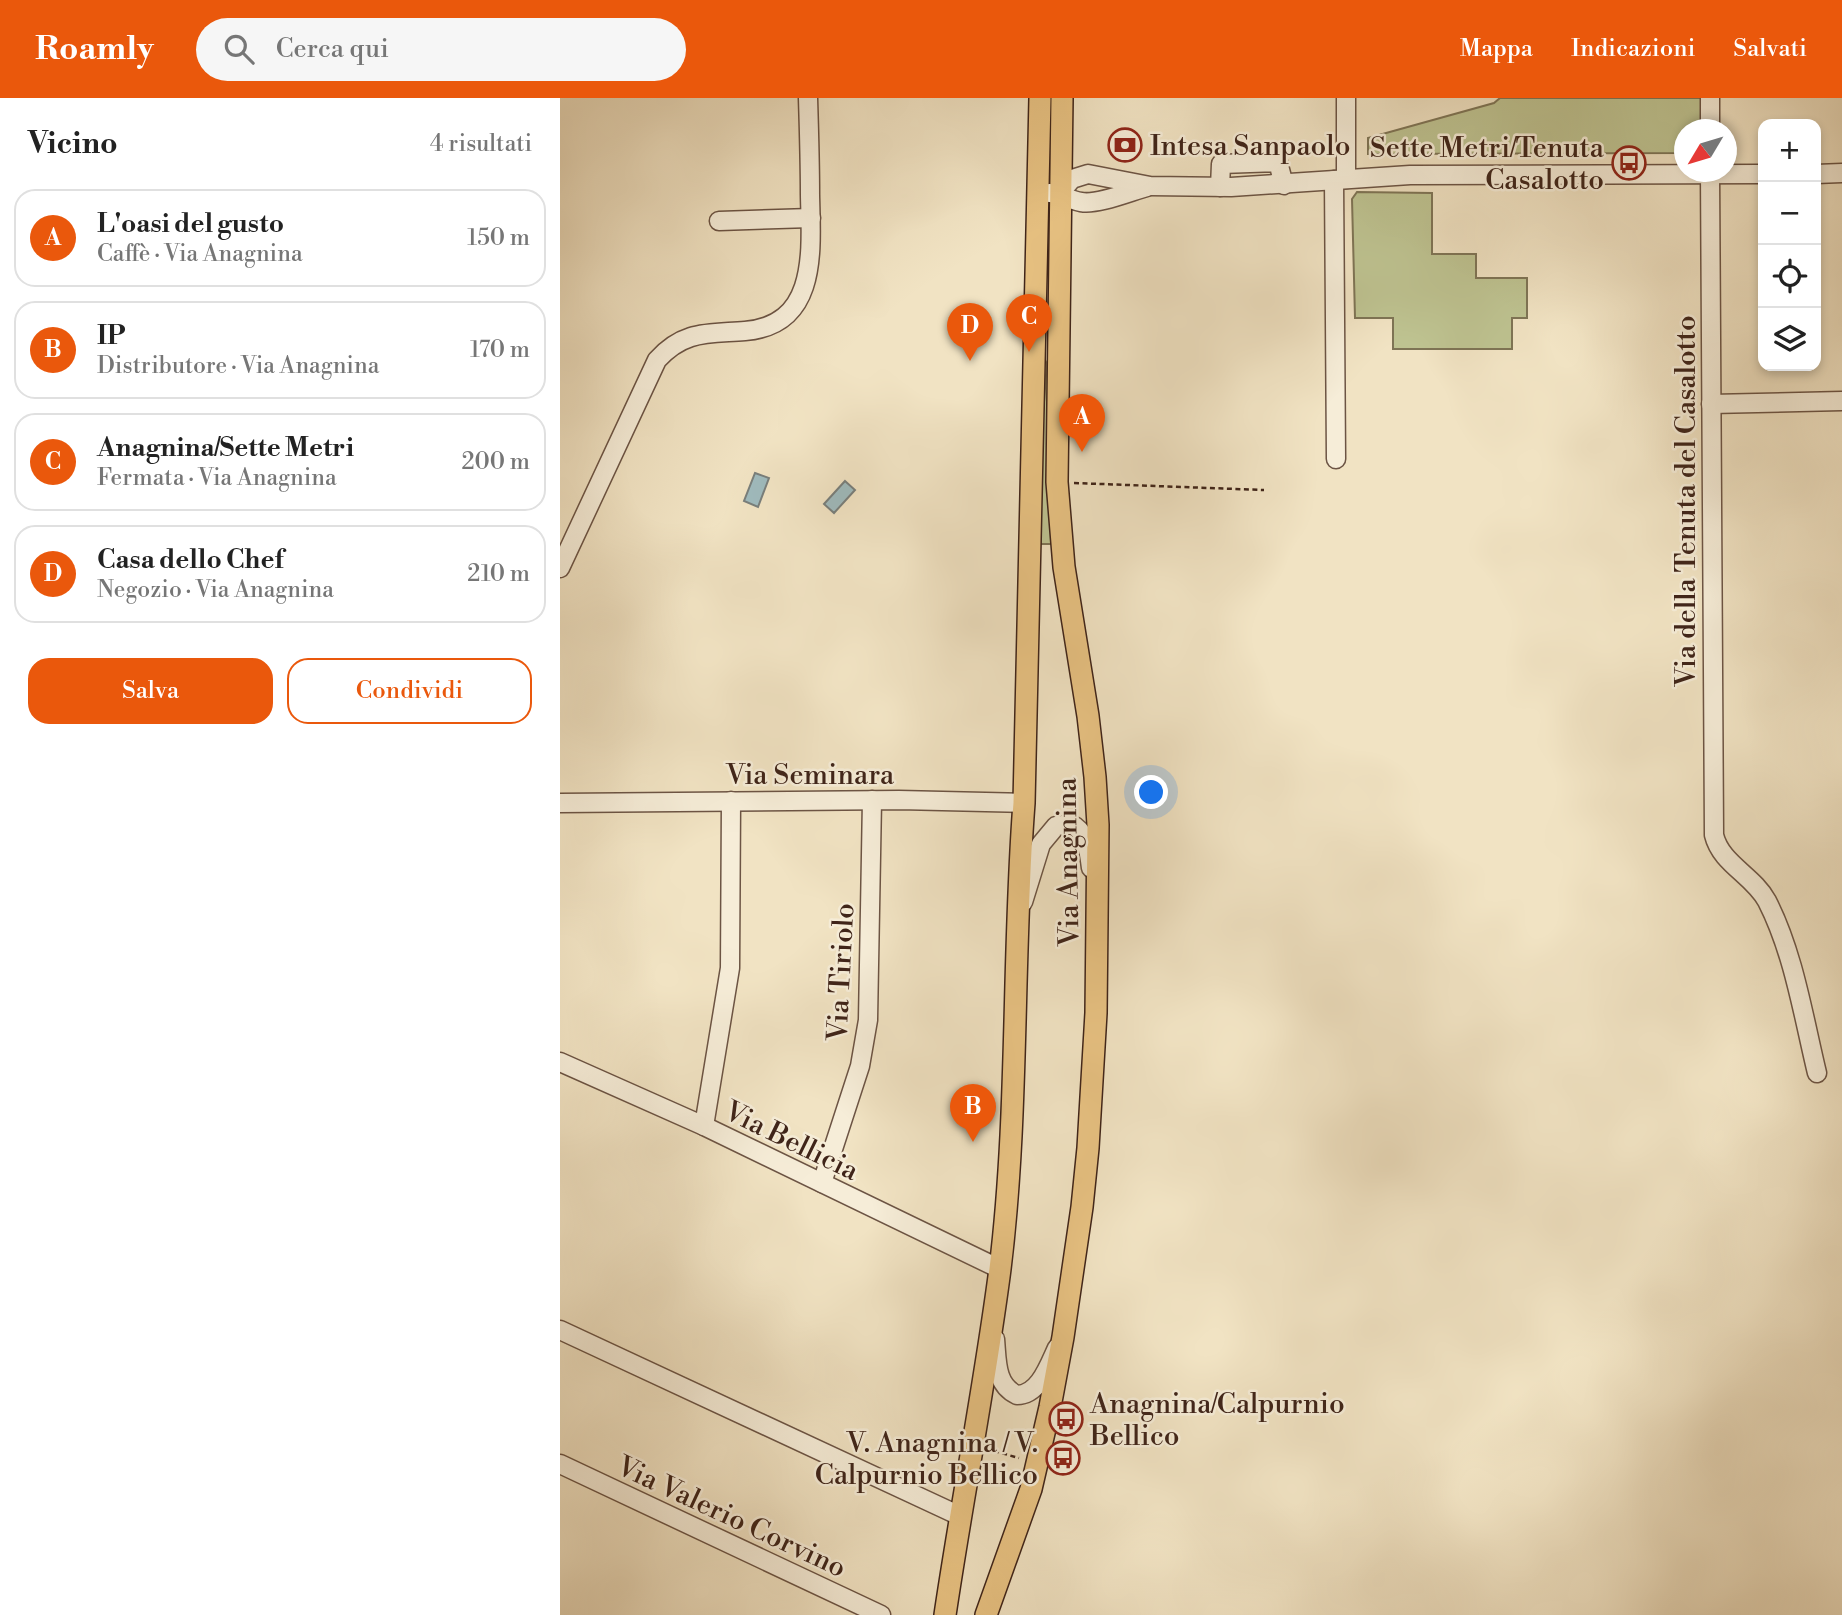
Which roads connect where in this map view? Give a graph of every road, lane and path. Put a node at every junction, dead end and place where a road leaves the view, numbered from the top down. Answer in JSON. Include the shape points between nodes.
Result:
{"nodes":[{"id":1,"x":808,"y":98,"type":"edge"},
{"id":2,"x":1040,"y":98,"type":"edge"},
{"id":3,"x":1062,"y":98,"type":"edge"},
{"id":4,"x":1346,"y":98,"type":"edge"},
{"id":5,"x":1710,"y":98,"type":"edge"},
{"id":6,"x":1710,"y":119,"type":"edge"},
{"id":7,"x":1674,"y":173,"type":"edge"},
{"id":8,"x":1842,"y":173,"type":"edge"},
{"id":9,"x":1737,"y":174,"type":"edge"},
{"id":10,"x":1758,"y":174,"type":"edge"},
{"id":11,"x":1821,"y":174,"type":"edge"},
{"id":12,"x":1340,"y":179,"type":"junction"},
{"id":13,"x":1710,"y":182,"type":"edge"},
{"id":14,"x":1150,"y":186,"type":"junction"},
{"id":15,"x":1060,"y":193,"type":"junction"},
{"id":16,"x":1038,"y":194,"type":"junction"},
{"id":17,"x":811,"y":218,"type":"junction"},
{"id":18,"x":719,"y":221,"type":"dead end"},
{"id":19,"x":1842,"y":401,"type":"edge"},
{"id":20,"x":1711,"y":404,"type":"junction"},
{"id":21,"x":1336,"y":459,"type":"dead end"},
{"id":22,"x":1057,"y":482,"type":"junction"},
{"id":23,"x":1264,"y":490,"type":"dead end"},
{"id":24,"x":560,"y":568,"type":"edge"},
{"id":25,"x":872,"y":800,"type":"junction"},
{"id":26,"x":731,"y":801,"type":"junction"},
{"id":27,"x":560,"y":803,"type":"edge"},
{"id":28,"x":1024,"y":803,"type":"junction"},
{"id":29,"x":1019,"y":915,"type":"junction"},
{"id":30,"x":1097,"y":949,"type":"junction"},
{"id":31,"x":560,"y":1062,"type":"edge"},
{"id":32,"x":1817,"y":1073,"type":"dead end"},
{"id":33,"x":704,"y":1126,"type":"junction"},
{"id":34,"x":822,"y":1183,"type":"junction"},
{"id":35,"x":1000,"y":1269,"type":"junction"},
{"id":36,"x":993,"y":1311,"type":"junction"},
{"id":37,"x":560,"y":1330,"type":"edge"},
{"id":38,"x":1063,"y":1337,"type":"junction"},
{"id":39,"x":994,"y":1451,"type":"dead end"},
{"id":40,"x":1022,"y":1458,"type":"dead end"},
{"id":41,"x":560,"y":1464,"type":"edge"},
{"id":42,"x":960,"y":1516,"type":"junction"},
{"id":43,"x":881,"y":1615,"type":"edge"},
{"id":44,"x":945,"y":1615,"type":"edge"},
{"id":45,"x":986,"y":1615,"type":"edge"}],
"edges":[{"from":1,"to":17,"type":"street"},
{"from":2,"to":16,"type":"main road","name":"Via Anagnina"},
{"from":3,"to":15,"type":"main road","name":"Via Anagnina"},
{"from":4,"to":12,"type":"street"},
{"from":5,"to":6,"type":"street"},
{"from":7,"to":12,"type":"street"},
{"from":8,"to":11,"type":"street"},
{"from":9,"to":10,"type":"street"},
{"from":12,"to":14,"type":"street","via":[[1284,185]]},
{"from":12,"to":21,"type":"street"},
{"from":13,"to":20,"type":"street","name":"Via della Tenuta del Casalotto"},
{"from":14,"to":15,"type":"street","via":[[1088,202]]},
{"from":14,"to":15,"type":"street","via":[[1088,174],[1072,178]]},
{"from":15,"to":16,"type":"street"},
{"from":15,"to":22,"type":"main road","name":"Via Anagnina"},
{"from":16,"to":28,"type":"main road","name":"Via Anagnina"},
{"from":17,"to":18,"type":"street"},
{"from":17,"to":24,"type":"street","via":[[808,277],[793,307],[780,319],[762,328],[693,335],[657,360]]},
{"from":19,"to":20,"type":"street"},
{"from":20,"to":32,"type":"street","name":"Via della Tenuta del Casalotto","via":[[1713,830],[1720,851],[1758,887],[1778,925]]},
{"from":22,"to":23,"type":"path"},
{"from":22,"to":30,"type":"main road","name":"Via Anagnina","via":[[1060,541],[1096,777]]},
{"from":25,"to":26,"type":"street","name":"Via Seminara"},
{"from":25,"to":28,"type":"street","name":"Via Seminara"},
{"from":25,"to":34,"type":"street","name":"Via Tiriolo","via":[[867,1030]]},
{"from":26,"to":27,"type":"street","name":"Via Seminara"},
{"from":26,"to":33,"type":"street","via":[[730,968]]},
{"from":28,"to":29,"type":"main road","name":"Via Anagnina"},
{"from":29,"to":30,"type":"street","via":[[1043,839],[1059,825],[1074,825],[1082,832],[1089,854]]},
{"from":29,"to":35,"type":"main road","name":"Via Anagnina","via":[[1011,1135]]},
{"from":30,"to":38,"type":"main road","name":"Via Anagnina","via":[[1088,1148]]},
{"from":31,"to":33,"type":"street","name":"Via Bellicia"},
{"from":33,"to":34,"type":"street","name":"Via Bellicia"},
{"from":34,"to":35,"type":"street","name":"Via Bellicia"},
{"from":35,"to":36,"type":"main road","name":"Via Anagnina"},
{"from":36,"to":38,"type":"street","via":[[999,1375],[1017,1395],[1037,1385]]},
{"from":36,"to":42,"type":"main road","name":"Via Anagnina"},
{"from":37,"to":42,"type":"street"},
{"from":38,"to":45,"type":"main road","name":"Via Anagnina","via":[[1031,1489]]},
{"from":39,"to":40,"type":"path"},
{"from":41,"to":43,"type":"street","name":"Via Valerio Corvino"},
{"from":42,"to":44,"type":"main road","name":"Via Anagnina"}]}
